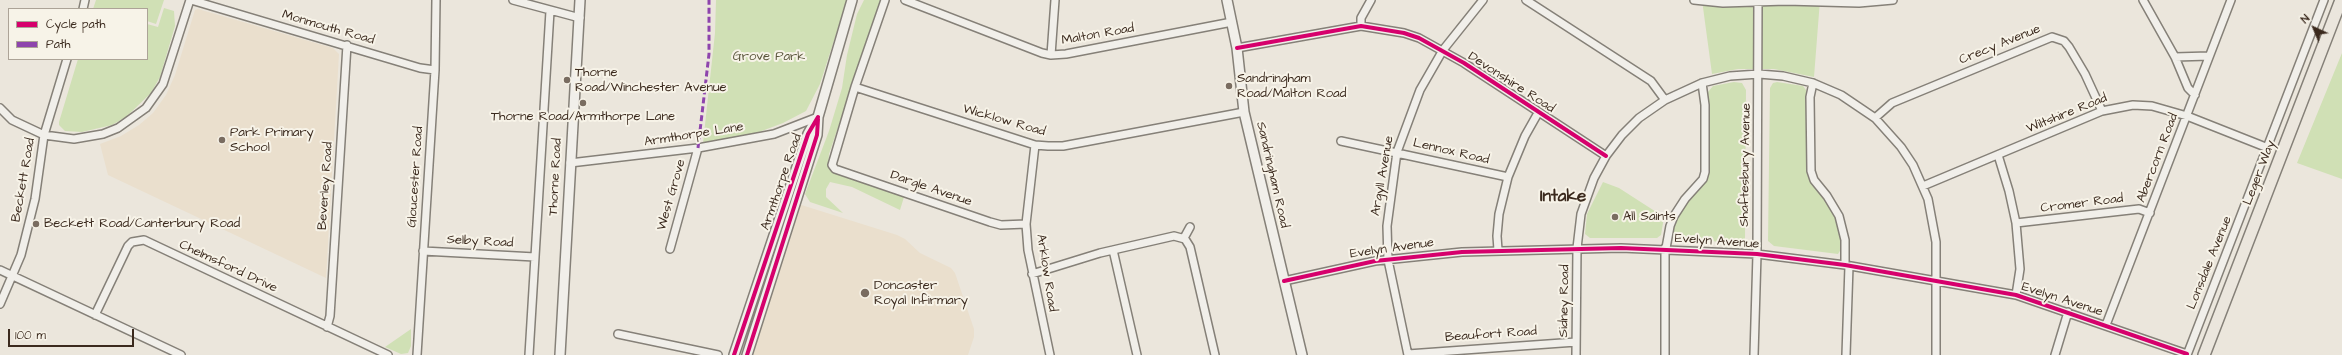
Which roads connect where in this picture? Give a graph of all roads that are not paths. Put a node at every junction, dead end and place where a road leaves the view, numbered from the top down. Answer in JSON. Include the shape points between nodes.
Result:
{"nodes":[{"id":1,"x":190,"y":0,"type":"edge"},
{"id":2,"x":436,"y":0,"type":"edge"},
{"id":3,"x":514,"y":0,"type":"edge"},
{"id":4,"x":580,"y":0,"type":"edge"},
{"id":5,"x":852,"y":0,"type":"edge"},
{"id":6,"x":885,"y":0,"type":"edge"},
{"id":7,"x":905,"y":0,"type":"edge"},
{"id":8,"x":1055,"y":0,"type":"edge"},
{"id":9,"x":1227,"y":0,"type":"edge"},
{"id":10,"x":1371,"y":0,"type":"edge"},
{"id":11,"x":1483,"y":0,"type":"edge"},
{"id":12,"x":1526,"y":0,"type":"edge"},
{"id":13,"x":1696,"y":0,"type":"edge"},
{"id":14,"x":1893,"y":0,"type":"edge"},
{"id":15,"x":2143,"y":0,"type":"edge"},
{"id":16,"x":2231,"y":0,"type":"edge"},
{"id":17,"x":2324,"y":0,"type":"edge"},
{"id":18,"x":2341,"y":0,"type":"edge"},
{"id":19,"x":1758,"y":2,"type":"edge"},
{"id":20,"x":1827,"y":2,"type":"edge"},
{"id":21,"x":550,"y":11,"type":"junction"},
{"id":22,"x":580,"y":18,"type":"junction"},
{"id":23,"x":1232,"y":22,"type":"junction"},
{"id":24,"x":1361,"y":26,"type":"junction"},
{"id":25,"x":347,"y":45,"type":"junction"},
{"id":26,"x":1237,"y":48,"type":"junction"},
{"id":27,"x":1442,"y":50,"type":"junction"},
{"id":28,"x":1050,"y":54,"type":"junction"},
{"id":29,"x":2209,"y":56,"type":"junction"},
{"id":30,"x":2175,"y":57,"type":"junction"},
{"id":31,"x":67,"y":60,"type":"edge"},
{"id":32,"x":435,"y":70,"type":"junction"},
{"id":33,"x":1759,"y":74,"type":"junction"},
{"id":34,"x":1702,"y":83,"type":"junction"},
{"id":35,"x":1813,"y":83,"type":"junction"},
{"id":36,"x":855,"y":87,"type":"junction"},
{"id":37,"x":2195,"y":95,"type":"junction"},
{"id":38,"x":1665,"y":100,"type":"junction"},
{"id":39,"x":0,"y":108,"type":"edge"},
{"id":40,"x":2102,"y":111,"type":"junction"},
{"id":41,"x":1244,"y":112,"type":"junction"},
{"id":42,"x":1538,"y":113,"type":"junction"},
{"id":43,"x":2187,"y":116,"type":"junction"},
{"id":44,"x":818,"y":117,"type":"junction"},
{"id":45,"x":1875,"y":118,"type":"junction"},
{"id":46,"x":44,"y":135,"type":"junction"},
{"id":47,"x":1342,"y":141,"type":"dead end"},
{"id":48,"x":1035,"y":145,"type":"junction"},
{"id":49,"x":698,"y":148,"type":"junction"},
{"id":50,"x":2268,"y":148,"type":"junction"},
{"id":51,"x":1397,"y":152,"type":"junction"},
{"id":52,"x":1998,"y":155,"type":"junction"},
{"id":53,"x":1606,"y":156,"type":"junction"},
{"id":54,"x":570,"y":163,"type":"junction"},
{"id":55,"x":1508,"y":177,"type":"junction"},
{"id":56,"x":1923,"y":186,"type":"junction"},
{"id":57,"x":2150,"y":213,"type":"junction"},
{"id":58,"x":2016,"y":223,"type":"junction"},
{"id":59,"x":1026,"y":224,"type":"junction"},
{"id":60,"x":1190,"y":227,"type":"dead end"},
{"id":61,"x":1184,"y":238,"type":"junction"},
{"id":62,"x":1578,"y":248,"type":"junction"},
{"id":63,"x":1666,"y":248,"type":"junction"},
{"id":64,"x":670,"y":249,"type":"dead end"},
{"id":65,"x":1113,"y":250,"type":"junction"},
{"id":66,"x":1498,"y":250,"type":"junction"},
{"id":67,"x":423,"y":251,"type":"junction"},
{"id":68,"x":1757,"y":254,"type":"junction"},
{"id":69,"x":535,"y":257,"type":"junction"},
{"id":70,"x":1388,"y":260,"type":"junction"},
{"id":71,"x":1847,"y":265,"type":"junction"},
{"id":72,"x":0,"y":270,"type":"edge"},
{"id":73,"x":1032,"y":274,"type":"junction"},
{"id":74,"x":13,"y":276,"type":"junction"},
{"id":75,"x":1936,"y":281,"type":"junction"},
{"id":76,"x":1284,"y":282,"type":"junction"},
{"id":77,"x":2016,"y":296,"type":"junction"},
{"id":78,"x":0,"y":304,"type":"edge"},
{"id":79,"x":2068,"y":312,"type":"junction"},
{"id":80,"x":94,"y":315,"type":"junction"},
{"id":81,"x":2106,"y":325,"type":"junction"},
{"id":82,"x":327,"y":327,"type":"junction"},
{"id":83,"x":618,"y":334,"type":"dead end"},
{"id":84,"x":1576,"y":342,"type":"junction"},
{"id":85,"x":181,"y":355,"type":"edge"},
{"id":86,"x":388,"y":355,"type":"edge"},
{"id":87,"x":417,"y":355,"type":"edge"},
{"id":88,"x":529,"y":355,"type":"edge"},
{"id":89,"x":560,"y":355,"type":"edge"},
{"id":90,"x":718,"y":355,"type":"edge"},
{"id":91,"x":734,"y":355,"type":"edge"},
{"id":92,"x":747,"y":355,"type":"edge"},
{"id":93,"x":1050,"y":355,"type":"edge"},
{"id":94,"x":1137,"y":355,"type":"edge"},
{"id":95,"x":1215,"y":355,"type":"edge"},
{"id":96,"x":1302,"y":355,"type":"edge"},
{"id":97,"x":1408,"y":355,"type":"edge"},
{"id":98,"x":1576,"y":355,"type":"edge"},
{"id":99,"x":1665,"y":355,"type":"edge"},
{"id":100,"x":1754,"y":355,"type":"edge"},
{"id":101,"x":1846,"y":355,"type":"edge"},
{"id":102,"x":1936,"y":355,"type":"edge"},
{"id":103,"x":2054,"y":355,"type":"edge"},
{"id":104,"x":2187,"y":355,"type":"edge"},
{"id":105,"x":2204,"y":355,"type":"edge"}],
"edges":[{"from":1,"to":25,"type":"street","name":"Monmouth Road"},
{"from":1,"to":46,"type":"street","via":[[163,84],[146,108],[118,128],[103,134],[74,139]]},
{"from":2,"to":32,"type":"street","name":"Gloucester Road"},
{"from":3,"to":21,"type":"street"},
{"from":4,"to":22,"type":"street","name":"Thorne Road"},
{"from":5,"to":44,"type":"street","name":"Armthorpe Road"},
{"from":6,"to":36,"type":"street"},
{"from":7,"to":28,"type":"street","name":"Malton Road"},
{"from":8,"to":28,"type":"street"},
{"from":9,"to":23,"type":"street","name":"Sandringham Road"},
{"from":10,"to":24,"type":"street","via":[[1361,18]]},
{"from":11,"to":27,"type":"street","name":"Argyll Avenue"},
{"from":12,"to":38,"type":"street","via":[[1651,81]]},
{"from":13,"to":19,"type":"street"},
{"from":14,"to":20,"type":"street"},
{"from":15,"to":30,"type":"street"},
{"from":16,"to":29,"type":"street","name":"Abercorn Road"},
{"from":17,"to":50,"type":"street","name":"Lonsdale Avenue"},
{"from":18,"to":105,"type":"highway","name":"Leger Way"},
{"from":19,"to":20,"type":"street"},
{"from":19,"to":33,"type":"street","name":"Shaftesbury Avenue"},
{"from":21,"to":22,"type":"street"},
{"from":21,"to":69,"type":"street","name":"Thorne Road"},
{"from":22,"to":54,"type":"street","name":"Thorne Road"},
{"from":23,"to":26,"type":"street","name":"Sandringham Road"},
{"from":23,"to":28,"type":"street","name":"Malton Road","via":[[1066,54]]},
{"from":24,"to":26,"type":"street","name":"Devonshire Road"},
{"from":24,"to":27,"type":"street","name":"Devonshire Road","via":[[1404,33]]},
{"from":25,"to":32,"type":"street","name":"Monmouth Road","via":[[420,68]]},
{"from":25,"to":82,"type":"street","name":"Beverley Road","via":[[330,316]]},
{"from":26,"to":41,"type":"street","name":"Sandringham Road"},
{"from":27,"to":42,"type":"street","name":"Devonshire Road"},
{"from":27,"to":51,"type":"street","name":"Argyll Avenue","via":[[1420,90]]},
{"from":29,"to":30,"type":"street"},
{"from":29,"to":37,"type":"street","name":"Abercorn Road"},
{"from":30,"to":37,"type":"street","via":[[2188,88]]},
{"from":31,"to":46,"type":"street","name":"Beckett Road"},
{"from":32,"to":67,"type":"street","name":"Gloucester Road"},
{"from":33,"to":34,"type":"street","name":"Sidney Road","via":[[1730,76]]},
{"from":33,"to":35,"type":"street","name":"Sidney Road"},
{"from":33,"to":68,"type":"street","name":"Shaftesbury Avenue"},
{"from":34,"to":38,"type":"street","name":"Sidney Road"},
{"from":34,"to":63,"type":"street","via":[[1705,105],[1705,172],[1703,179],[1674,216]]},
{"from":35,"to":45,"type":"street","name":"Sidney Road","via":[[1841,95]]},
{"from":35,"to":71,"type":"street","via":[[1810,97],[1811,171],[1814,180],[1839,216],[1845,240]]},
{"from":36,"to":48,"type":"street","name":"Wicklow Road"},
{"from":36,"to":59,"type":"street","name":"Dargle Avenue","via":[[832,165],[835,169],[990,222],[1001,225]]},
{"from":37,"to":43,"type":"street","name":"Abercorn Road"},
{"from":38,"to":53,"type":"street","name":"Sidney Road","via":[[1639,118]]},
{"from":39,"to":46,"type":"street","via":[[16,123]]},
{"from":40,"to":43,"type":"street","name":"Wiltshire Road","via":[[2143,105]]},
{"from":40,"to":45,"type":"street","name":"Crecy Avenue","via":[[2069,47],[2064,41],[2052,37],[1892,103]]},
{"from":40,"to":52,"type":"street","name":"Wiltshire Road"},
{"from":41,"to":48,"type":"street","name":"Wicklow Road","via":[[1063,146]]},
{"from":41,"to":76,"type":"street","name":"Sandringham Road"},
{"from":42,"to":53,"type":"street","name":"Devonshire Road"},
{"from":42,"to":55,"type":"street","via":[[1525,136]]},
{"from":43,"to":50,"type":"street","name":"Wiltshire Road"},
{"from":43,"to":57,"type":"street","name":"Abercorn Road"},
{"from":44,"to":49,"type":"street","name":"Armthorpe Lane","via":[[774,134]]},
{"from":44,"to":91,"type":"street","name":"Armthorpe Road","via":[[808,134]]},
{"from":44,"to":92,"type":"street","name":"Armthorpe Road","via":[[817,136]]},
{"from":45,"to":56,"type":"street","name":"Sidney Road","via":[[1901,147]]},
{"from":46,"to":74,"type":"street","name":"Beckett Road","via":[[35,199]]},
{"from":47,"to":51,"type":"street","name":"Lennox Road"},
{"from":48,"to":59,"type":"street","name":"Arklow Road"},
{"from":49,"to":54,"type":"street","name":"Armthorpe Lane"},
{"from":49,"to":64,"type":"street","name":"West Grove"},
{"from":50,"to":104,"type":"street","name":"Lonsdale Avenue"},
{"from":51,"to":55,"type":"street","name":"Lennox Road"},
{"from":51,"to":70,"type":"street","name":"Argyll Avenue","via":[[1387,226]]},
{"from":52,"to":56,"type":"street","name":"Wiltshire Road"},
{"from":52,"to":58,"type":"street"},
{"from":53,"to":62,"type":"street","name":"Sidney Road","via":[[1585,200]]},
{"from":54,"to":89,"type":"street","name":"Thorne Road"},
{"from":55,"to":66,"type":"street","via":[[1499,214]]},
{"from":56,"to":75,"type":"street","name":"Sidney Road","via":[[1933,218]]},
{"from":57,"to":58,"type":"street","name":"Cromer Road","via":[[2139,209]]},
{"from":57,"to":81,"type":"street","name":"Abercorn Road"},
{"from":58,"to":77,"type":"street","via":[[2020,269]]},
{"from":59,"to":73,"type":"street","name":"Arklow Road"},
{"from":60,"to":61,"type":"street"},
{"from":61,"to":65,"type":"street","via":[[1174,236]]},
{"from":61,"to":95,"type":"street","via":[[1190,247]]},
{"from":62,"to":63,"type":"street","name":"Evelyn Avenue"},
{"from":62,"to":66,"type":"street","name":"Evelyn Avenue"},
{"from":62,"to":84,"type":"street","name":"Sidney Road"},
{"from":63,"to":68,"type":"street","name":"Evelyn Avenue"},
{"from":63,"to":99,"type":"street"},
{"from":65,"to":73,"type":"street"},
{"from":65,"to":94,"type":"street"},
{"from":66,"to":70,"type":"street","name":"Evelyn Avenue"},
{"from":67,"to":69,"type":"street","name":"Selby Road"},
{"from":67,"to":87,"type":"street","name":"Gloucester Road"},
{"from":68,"to":71,"type":"street","name":"Evelyn Avenue"},
{"from":68,"to":100,"type":"street","name":"Shaftesbury Avenue"},
{"from":69,"to":88,"type":"street","name":"Thorne Road"},
{"from":70,"to":76,"type":"street","name":"Evelyn Avenue"},
{"from":70,"to":97,"type":"street","name":"Argyll Avenue"},
{"from":71,"to":75,"type":"street","name":"Evelyn Avenue"},
{"from":71,"to":101,"type":"street"},
{"from":72,"to":74,"type":"street"},
{"from":73,"to":93,"type":"street","name":"Arklow Road"},
{"from":74,"to":78,"type":"street","name":"Beckett Road"},
{"from":74,"to":80,"type":"street"},
{"from":75,"to":77,"type":"street","name":"Evelyn Avenue"},
{"from":75,"to":102,"type":"street","name":"Sidney Road"},
{"from":76,"to":96,"type":"street","name":"Sandringham Road"},
{"from":77,"to":79,"type":"street","name":"Evelyn Avenue"},
{"from":79,"to":81,"type":"street","name":"Evelyn Avenue"},
{"from":79,"to":103,"type":"street"},
{"from":80,"to":82,"type":"street","name":"Chelmsford Drive","via":[[128,246],[138,240],[144,240]]},
{"from":80,"to":85,"type":"street"},
{"from":81,"to":104,"type":"street","name":"Evelyn Avenue"},
{"from":82,"to":86,"type":"street","name":"Chelmsford Drive"},
{"from":83,"to":90,"type":"street"},
{"from":84,"to":97,"type":"street","name":"Beaufort Road"},
{"from":84,"to":98,"type":"street","name":"Sidney Road"}]}
